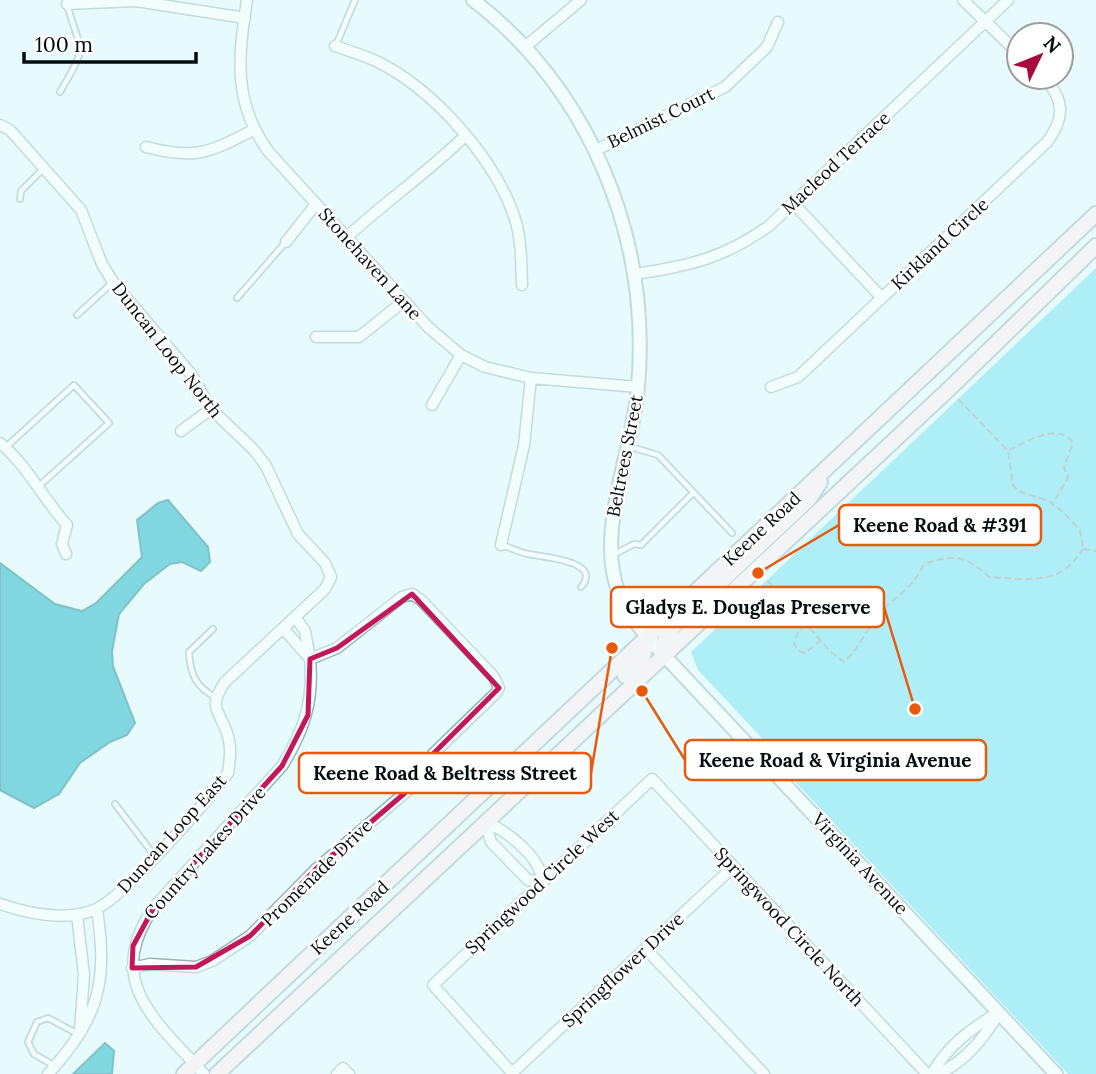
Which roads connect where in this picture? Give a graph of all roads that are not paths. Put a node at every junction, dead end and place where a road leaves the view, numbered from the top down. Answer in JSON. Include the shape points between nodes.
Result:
{"nodes":[{"id":1,"x":247,"y":0,"type":"edge"},
{"id":2,"x":355,"y":0,"type":"edge"},
{"id":3,"x":473,"y":0,"type":"edge"},
{"id":4,"x":581,"y":0,"type":"edge"},
{"id":5,"x":962,"y":0,"type":"edge"},
{"id":6,"x":1008,"y":0,"type":"edge"},
{"id":7,"x":67,"y":4,"type":"joint"},
{"id":8,"x":245,"y":18,"type":"junction"},
{"id":9,"x":778,"y":22,"type":"dead end"},
{"id":10,"x":985,"y":22,"type":"junction"},
{"id":11,"x":1005,"y":41,"type":"edge"},
{"id":12,"x":335,"y":46,"type":"joint"},
{"id":13,"x":526,"y":46,"type":"junction"},
{"id":14,"x":1055,"y":91,"type":"edge"},
{"id":15,"x":60,"y":92,"type":"dead end"},
{"id":16,"x":0,"y":125,"type":"edge"},
{"id":17,"x":253,"y":131,"type":"junction"},
{"id":18,"x":465,"y":136,"type":"junction"},
{"id":19,"x":146,"y":147,"type":"dead end"},
{"id":20,"x":596,"y":150,"type":"junction"},
{"id":21,"x":44,"y":167,"type":"junction"},
{"id":22,"x":20,"y":199,"type":"dead end"},
{"id":23,"x":793,"y":203,"type":"junction"},
{"id":24,"x":316,"y":204,"type":"junction"},
{"id":25,"x":1096,"y":214,"type":"edge"},
{"id":26,"x":347,"y":237,"type":"junction"},
{"id":27,"x":286,"y":242,"type":"joint"},
{"id":28,"x":1096,"y":246,"type":"edge"},
{"id":29,"x":635,"y":274,"type":"junction"},
{"id":30,"x":113,"y":282,"type":"junction"},
{"id":31,"x":522,"y":285,"type":"dead end"},
{"id":32,"x":237,"y":298,"type":"dead end"},
{"id":33,"x":882,"y":298,"type":"junction"},
{"id":34,"x":404,"y":301,"type":"junction"},
{"id":35,"x":77,"y":315,"type":"dead end"},
{"id":36,"x":316,"y":337,"type":"dead end"},
{"id":37,"x":461,"y":355,"type":"junction"},
{"id":38,"x":531,"y":378,"type":"junction"},
{"id":39,"x":638,"y":387,"type":"junction"},
{"id":40,"x":771,"y":387,"type":"dead end"},
{"id":41,"x":432,"y":405,"type":"dead end"},
{"id":42,"x":211,"y":409,"type":"junction"},
{"id":43,"x":181,"y":431,"type":"dead end"},
{"id":44,"x":3,"y":445,"type":"edge"},
{"id":45,"x":630,"y":447,"type":"junction"},
{"id":46,"x":832,"y":463,"type":"junction"},
{"id":47,"x":39,"y":486,"type":"junction"},
{"id":48,"x":693,"y":493,"type":"junction"},
{"id":49,"x":732,"y":533,"type":"dead end"},
{"id":50,"x":501,"y":545,"type":"joint"},
{"id":51,"x":66,"y":554,"type":"dead end"},
{"id":52,"x":610,"y":557,"type":"junction"},
{"id":53,"x":581,"y":587,"type":"dead end"},
{"id":54,"x":295,"y":617,"type":"junction"},
{"id":55,"x":283,"y":628,"type":"junction"},
{"id":56,"x":213,"y":629,"type":"dead end"},
{"id":57,"x":648,"y":637,"type":"junction"},
{"id":58,"x":663,"y":654,"type":"junction"},
{"id":59,"x":310,"y":659,"type":"junction"},
{"id":60,"x":215,"y":697,"type":"junction"},
{"id":61,"x":652,"y":779,"type":"joint"},
{"id":62,"x":523,"y":786,"type":"junction"},
{"id":63,"x":115,"y":804,"type":"dead end"},
{"id":64,"x":485,"y":821,"type":"junction"},
{"id":65,"x":155,"y":856,"type":"junction"},
{"id":66,"x":733,"y":867,"type":"junction"},
{"id":67,"x":543,"y":881,"type":"junction"},
{"id":68,"x":0,"y":904,"type":"edge"},
{"id":69,"x":97,"y":909,"type":"junction"},
{"id":70,"x":77,"y":915,"type":"junction"},
{"id":71,"x":646,"y":949,"type":"junction"},
{"id":72,"x":102,"y":954,"type":"junction"},
{"id":73,"x":82,"y":956,"type":"junction"},
{"id":74,"x":132,"y":968,"type":"junction"},
{"id":75,"x":999,"y":1012,"type":"junction"},
{"id":76,"x":79,"y":1032,"type":"junction"},
{"id":77,"x":52,"y":1070,"type":"edge"},
{"id":78,"x":194,"y":1071,"type":"edge"},
{"id":79,"x":217,"y":1074,"type":"edge"},
{"id":80,"x":337,"y":1074,"type":"edge"},
{"id":81,"x":349,"y":1074,"type":"edge"},
{"id":82,"x":513,"y":1074,"type":"edge"},
{"id":83,"x":764,"y":1074,"type":"edge"},
{"id":84,"x":930,"y":1074,"type":"edge"},
{"id":85,"x":938,"y":1074,"type":"edge"},
{"id":86,"x":1056,"y":1074,"type":"edge"}],
"edges":[{"from":1,"to":8,"type":"street","name":"Stonehaven Lane"},
{"from":2,"to":12,"type":"lane"},
{"from":3,"to":13,"type":"street","name":"Beltrees Street"},
{"from":4,"to":13,"type":"street"},
{"from":5,"to":10,"type":"street"},
{"from":6,"to":10,"type":"street","name":"Macleod Terrace"},
{"from":7,"to":8,"type":"street","via":[[136,1]]},
{"from":7,"to":15,"type":"lane","via":[[82,46]]},
{"from":8,"to":17,"type":"street","name":"Stonehaven Lane","via":[[240,77]]},
{"from":9,"to":20,"type":"street","name":"Belmist Court","via":[[767,47],[725,87]]},
{"from":10,"to":11,"type":"street"},
{"from":10,"to":23,"type":"street","name":"Macleod Terrace"},
{"from":12,"to":18,"type":"street","via":[[376,61],[407,80]]},
{"from":13,"to":20,"type":"street","name":"Beltrees Street","via":[[566,97]]},
{"from":14,"to":33,"type":"street","name":"Kirkland Circle","via":[[1062,111],[1047,142]]},
{"from":16,"to":21,"type":"street","name":"Duncan Loop North"},
{"from":17,"to":19,"type":"street","via":[[194,156]]},
{"from":17,"to":24,"type":"street","name":"Stonehaven Lane"},
{"from":18,"to":26,"type":"street","via":[[428,173]]},
{"from":18,"to":31,"type":"street","via":[[496,175],[517,226]]},
{"from":20,"to":29,"type":"street","name":"Beltrees Street","via":[[625,230]]},
{"from":21,"to":22,"type":"lane","via":[[21,191]]},
{"from":21,"to":30,"type":"street","name":"Duncan Loop North","via":[[81,210]]},
{"from":23,"to":29,"type":"street","name":"Macleod Terrace","via":[[753,238],[717,257]]},
{"from":23,"to":33,"type":"street"},
{"from":24,"to":26,"type":"street","name":"Stonehaven Lane"},
{"from":24,"to":27,"type":"street"},
{"from":25,"to":46,"type":"main road","name":"Keene Road"},
{"from":26,"to":34,"type":"street","name":"Stonehaven Lane"},
{"from":27,"to":32,"type":"lane"},
{"from":28,"to":58,"type":"main road","name":"Keene Road"},
{"from":29,"to":39,"type":"street","name":"Beltrees Street"},
{"from":30,"to":35,"type":"lane"},
{"from":30,"to":42,"type":"street","name":"Duncan Loop North","via":[[178,357]]},
{"from":33,"to":40,"type":"street","name":"Kirkland Circle","via":[[798,377]]},
{"from":34,"to":36,"type":"street","via":[[359,337]]},
{"from":34,"to":37,"type":"street","name":"Stonehaven Lane"},
{"from":37,"to":38,"type":"street","name":"Stonehaven Lane","via":[[485,367]]},
{"from":37,"to":41,"type":"street"},
{"from":38,"to":39,"type":"street","name":"Stonehaven Lane"},
{"from":38,"to":50,"type":"street","via":[[524,445]]},
{"from":39,"to":45,"type":"street","name":"Beltrees Street"},
{"from":42,"to":43,"type":"street"},
{"from":42,"to":54,"type":"street","name":"Duncan Loop North","via":[[260,458],[298,534],[325,563],[331,577],[325,589]]},
{"from":44,"to":47,"type":"street"},
{"from":44,"to":47,"type":"lane","via":[[74,385],[109,423]]},
{"from":45,"to":48,"type":"lane","via":[[658,455]]},
{"from":45,"to":52,"type":"street","name":"Beltrees Street","via":[[612,520]]},
{"from":46,"to":57,"type":"main road","name":"Keene Road"},
{"from":46,"to":58,"type":"main road","via":[[809,499],[673,627],[663,643]]},
{"from":47,"to":51,"type":"street","via":[[67,525],[62,544]]},
{"from":48,"to":49,"type":"lane"},
{"from":48,"to":52,"type":"lane","via":[[641,545]]},
{"from":50,"to":53,"type":"lane","via":[[578,565],[585,572]]},
{"from":52,"to":57,"type":"street","name":"Beltrees Street","via":[[623,603]]},
{"from":54,"to":55,"type":"street"},
{"from":54,"to":59,"type":"street","name":"Country Lakes Drive","via":[[306,631]]},
{"from":55,"to":59,"type":"street"},
{"from":55,"to":60,"type":"street"},
{"from":56,"to":60,"type":"lane","via":[[190,652],[190,665],[193,679]]},
{"from":57,"to":58,"type":"street","name":"Beltrees Street"},
{"from":57,"to":62,"type":"main road","via":[[648,648],[639,663],[548,749]]},
{"from":57,"to":78,"type":"main road","name":"Keene Road"},
{"from":58,"to":62,"type":"main road","name":"Keene Road"},
{"from":58,"to":75,"type":"street","name":"Virginia Avenue"},
{"from":59,"to":74,"type":"street","name":"Country Lakes Drive","via":[[313,686],[298,741],[270,780],[154,907],[133,946]]},
{"from":59,"to":74,"type":"street","name":"Promenade Drive","via":[[337,648],[412,594],[494,677],[499,688],[433,754],[420,780],[316,869],[250,936],[196,967],[150,964]]},
{"from":60,"to":65,"type":"street","name":"Duncan Loop East","via":[[215,711],[231,752],[228,773]]},
{"from":61,"to":66,"type":"street","name":"Springwood Circle North"},
{"from":61,"to":67,"type":"street","name":"Springwood Circle West"},
{"from":62,"to":64,"type":"main road","name":"Keene Road"},
{"from":63,"to":65,"type":"lane"},
{"from":64,"to":67,"type":"street","via":[[504,831],[540,866]]},
{"from":64,"to":67,"type":"street","via":[[491,842],[528,880]]},
{"from":64,"to":79,"type":"main road","name":"Keene Road"},
{"from":65,"to":69,"type":"street","name":"Duncan Loop East"},
{"from":66,"to":71,"type":"street","name":"Springflower Drive"},
{"from":66,"to":84,"type":"street","name":"Springwood Circle North"},
{"from":67,"to":82,"type":"street","name":"Springwood Circle West","via":[[433,985]]},
{"from":68,"to":70,"type":"street","name":"Duncan Loop East","via":[[33,913]]},
{"from":69,"to":70,"type":"street","name":"Duncan Loop East"},
{"from":69,"to":72,"type":"street"},
{"from":70,"to":73,"type":"street"},
{"from":71,"to":82,"type":"street","name":"Springflower Drive"},
{"from":71,"to":83,"type":"street"},
{"from":72,"to":73,"type":"street"},
{"from":72,"to":76,"type":"street","via":[[97,1000]]},
{"from":73,"to":76,"type":"street"},
{"from":74,"to":78,"type":"street","name":"Country Lakes Drive","via":[[139,995]]},
{"from":75,"to":84,"type":"street","via":[[965,1035]]},
{"from":75,"to":85,"type":"street","via":[[983,1039],[952,1068]]},
{"from":75,"to":86,"type":"street","name":"Virginia Avenue"},
{"from":76,"to":77,"type":"street"},
{"from":76,"to":77,"type":"lane","via":[[48,1018],[37,1022],[27,1042]]},
{"from":80,"to":81,"type":"street","via":[[343,1068]]}]}
